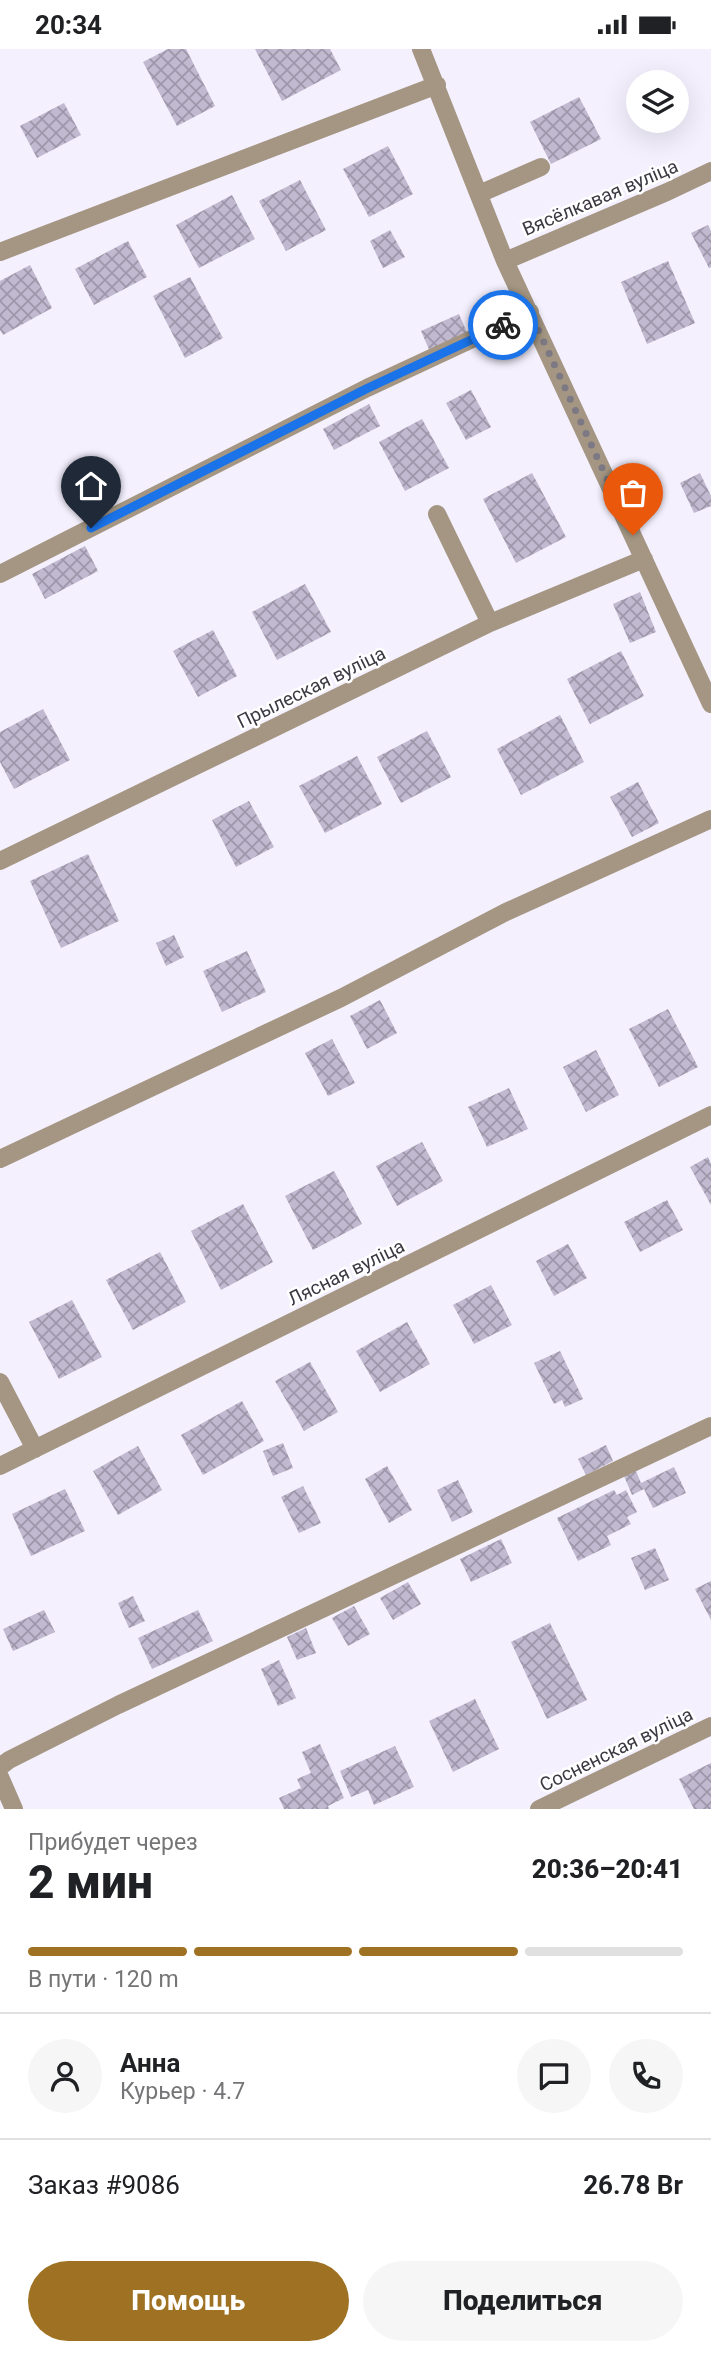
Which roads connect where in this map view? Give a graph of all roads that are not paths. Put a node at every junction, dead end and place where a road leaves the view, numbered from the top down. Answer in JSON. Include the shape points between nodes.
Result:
{"nodes":[{"id":1,"x":421,"y":49,"type":"edge"},
{"id":2,"x":437,"y":85,"type":"junction"},
{"id":3,"x":541,"y":167,"type":"dead end"},
{"id":4,"x":711,"y":171,"type":"edge"},
{"id":5,"x":479,"y":194,"type":"junction"},
{"id":6,"x":0,"y":252,"type":"edge"},
{"id":7,"x":505,"y":261,"type":"junction"},
{"id":8,"x":530,"y":312,"type":"junction"},
{"id":9,"x":437,"y":514,"type":"dead end"},
{"id":10,"x":645,"y":559,"type":"junction"},
{"id":11,"x":0,"y":573,"type":"edge"},
{"id":12,"x":490,"y":623,"type":"junction"},
{"id":13,"x":709,"y":692,"type":"edge"},
{"id":14,"x":711,"y":819,"type":"edge"},
{"id":15,"x":0,"y":861,"type":"edge"},
{"id":16,"x":711,"y":1115,"type":"edge"},
{"id":17,"x":0,"y":1159,"type":"edge"},
{"id":18,"x":0,"y":1382,"type":"edge"},
{"id":19,"x":711,"y":1426,"type":"edge"},
{"id":20,"x":35,"y":1449,"type":"junction"},
{"id":21,"x":0,"y":1466,"type":"edge"},
{"id":22,"x":711,"y":1726,"type":"edge"},
{"id":23,"x":0,"y":1767,"type":"edge"},
{"id":24,"x":0,"y":1777,"type":"edge"},
{"id":25,"x":14,"y":1809,"type":"edge"},
{"id":26,"x":539,"y":1809,"type":"edge"}],
"edges":[{"from":1,"to":2,"type":"street"},
{"from":2,"to":5,"type":"street"},
{"from":2,"to":6,"type":"street"},
{"from":3,"to":5,"type":"street"},
{"from":4,"to":7,"type":"street","name":"Вясёлкавая вуліца"},
{"from":5,"to":7,"type":"street"},
{"from":7,"to":8,"type":"street"},
{"from":8,"to":10,"type":"street"},
{"from":8,"to":11,"type":"street"},
{"from":9,"to":12,"type":"street"},
{"from":10,"to":12,"type":"street","name":"Прылеская вуліца"},
{"from":10,"to":13,"type":"street"},
{"from":12,"to":15,"type":"street","name":"Прылеская вуліца"},
{"from":14,"to":17,"type":"street","via":[[506,912],[341,997]]},
{"from":16,"to":20,"type":"street","name":"Лясная вуліца"},
{"from":18,"to":20,"type":"street"},
{"from":19,"to":23,"type":"street","via":[[118,1705]]},
{"from":20,"to":21,"type":"street","name":"Лясная вуліца"},
{"from":22,"to":26,"type":"street","name":"Сосненская вуліца"},
{"from":24,"to":25,"type":"street"}]}
